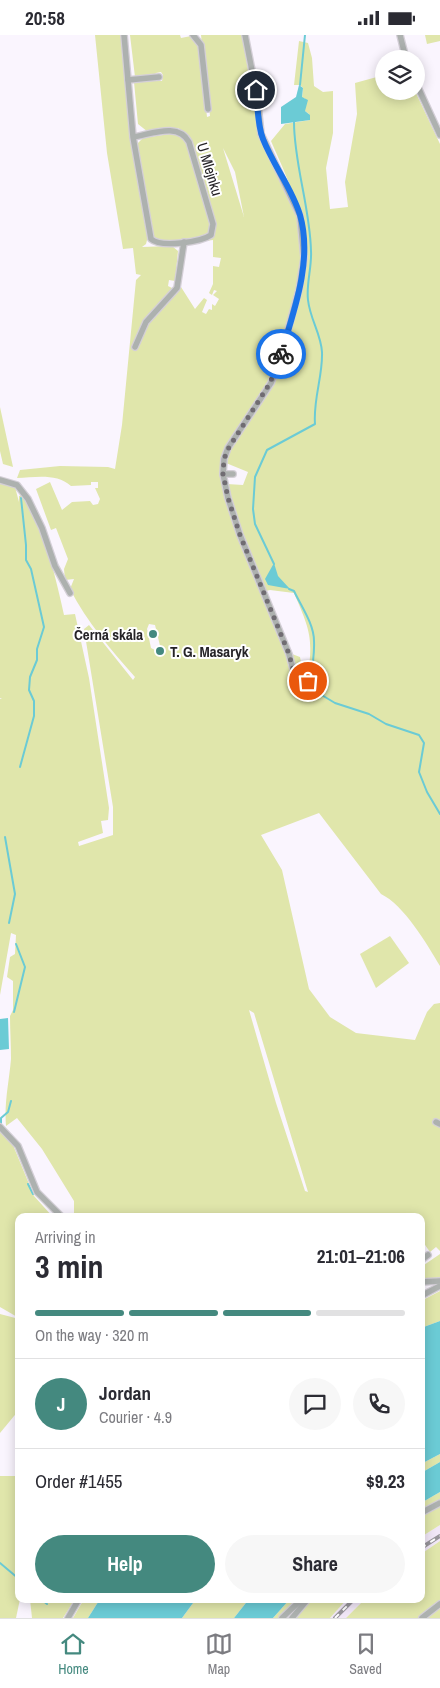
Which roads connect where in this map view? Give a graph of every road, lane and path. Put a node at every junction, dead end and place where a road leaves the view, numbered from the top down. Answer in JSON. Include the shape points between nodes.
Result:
{"nodes":[{"id":1,"x":124,"y":35,"type":"edge"},
{"id":2,"x":193,"y":35,"type":"edge"},
{"id":3,"x":244,"y":35,"type":"edge"},
{"id":4,"x":400,"y":35,"type":"edge"},
{"id":5,"x":404,"y":50,"type":"edge"},
{"id":6,"x":159,"y":77,"type":"dead end"},
{"id":7,"x":128,"y":79,"type":"junction"},
{"id":8,"x":424,"y":100,"type":"edge"},
{"id":9,"x":208,"y":109,"type":"dead end"},
{"id":10,"x":440,"y":135,"type":"edge"},
{"id":11,"x":133,"y":137,"type":"junction"},
{"id":12,"x":184,"y":242,"type":"junction"},
{"id":13,"x":135,"y":347,"type":"dead end"},
{"id":14,"x":223,"y":474,"type":"junction"},
{"id":15,"x":233,"y":474,"type":"dead end"},
{"id":16,"x":0,"y":480,"type":"edge"},
{"id":17,"x":70,"y":593,"type":"dead end"},
{"id":18,"x":308,"y":681,"type":"dead end"},
{"id":19,"x":0,"y":1127,"type":"edge"},
{"id":20,"x":57,"y":1213,"type":"edge"},
{"id":21,"x":428,"y":1255,"type":"dead end"},
{"id":22,"x":425,"y":1257,"type":"edge"},
{"id":23,"x":440,"y":1281,"type":"edge"},
{"id":24,"x":425,"y":1282,"type":"edge"},
{"id":25,"x":440,"y":1286,"type":"edge"},
{"id":26,"x":425,"y":1294,"type":"edge"},
{"id":27,"x":440,"y":1503,"type":"edge"},
{"id":28,"x":425,"y":1511,"type":"edge"},
{"id":29,"x":77,"y":1603,"type":"edge"},
{"id":30,"x":298,"y":1603,"type":"edge"},
{"id":31,"x":305,"y":1603,"type":"edge"},
{"id":32,"x":440,"y":1604,"type":"edge"},
{"id":33,"x":68,"y":1618,"type":"edge"},
{"id":34,"x":282,"y":1618,"type":"edge"},
{"id":35,"x":292,"y":1618,"type":"edge"},
{"id":36,"x":422,"y":1618,"type":"edge"}],
"edges":[{"from":1,"to":7,"type":"street","name":"U Mlejnku"},
{"from":2,"to":9,"type":"street","via":[[201,45]]},
{"from":3,"to":14,"type":"street","via":[[261,134],[300,215],[304,258],[299,290],[279,362],[270,383],[228,449]]},
{"from":4,"to":5,"type":"street"},
{"from":6,"to":7,"type":"street"},
{"from":7,"to":11,"type":"street","name":"U Mlejnku"},
{"from":8,"to":10,"type":"street"},
{"from":11,"to":12,"type":"street","name":"U Mlejnku","via":[[152,239],[163,244]]},
{"from":11,"to":12,"type":"street","name":"U Mlejnku","via":[[173,130],[185,135],[189,142],[213,229],[204,240]]},
{"from":12,"to":13,"type":"street","via":[[176,288],[146,322]]},
{"from":14,"to":15,"type":"street"},
{"from":14,"to":18,"type":"street","via":[[240,535],[294,673]]},
{"from":16,"to":17,"type":"street","via":[[17,485],[28,499],[55,566]]},
{"from":19,"to":20,"type":"street","via":[[18,1146],[37,1193]]},
{"from":21,"to":22,"type":"street"},
{"from":23,"to":24,"type":"street"},
{"from":25,"to":26,"type":"street"},
{"from":27,"to":28,"type":"street"},
{"from":29,"to":33,"type":"street"},
{"from":30,"to":34,"type":"street"},
{"from":31,"to":35,"type":"street"},
{"from":32,"to":36,"type":"street"}]}
